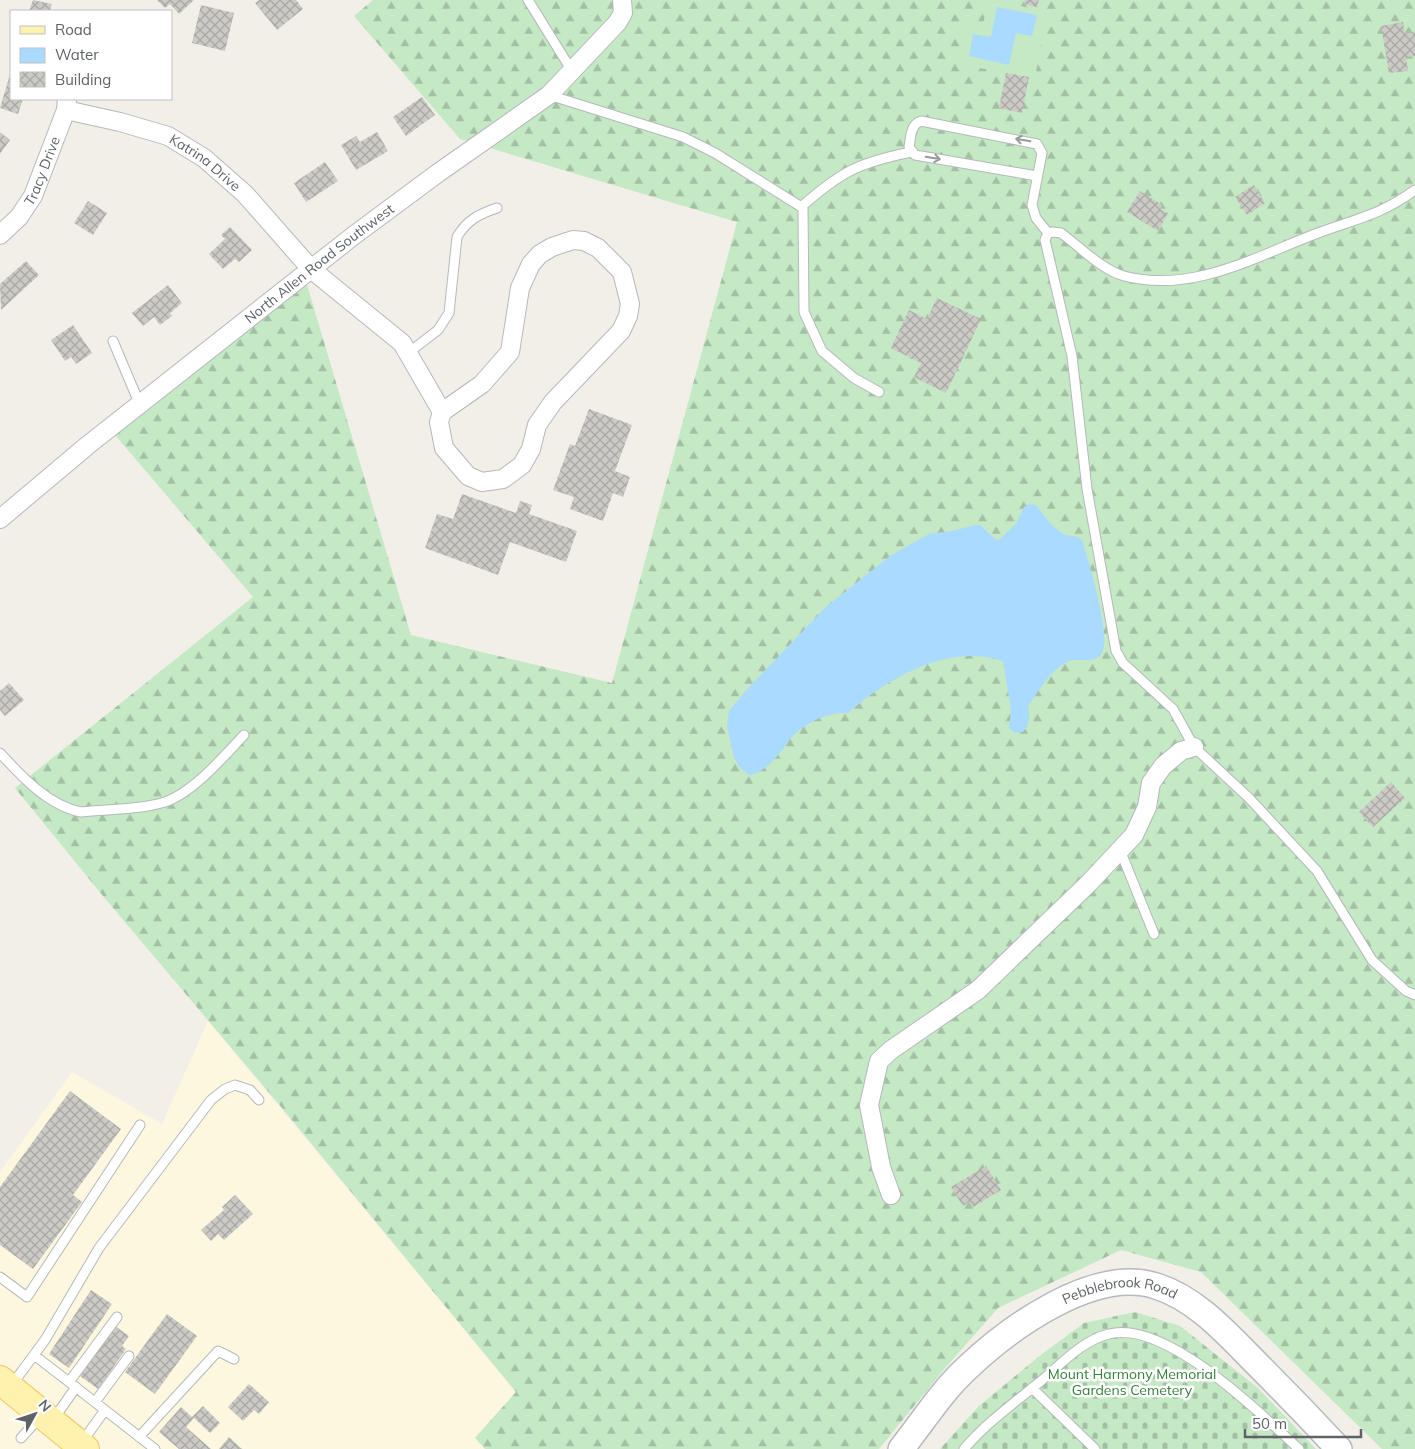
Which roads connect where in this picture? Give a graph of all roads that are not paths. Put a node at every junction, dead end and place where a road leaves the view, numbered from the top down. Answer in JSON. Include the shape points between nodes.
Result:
{"nodes":[{"id":1,"x":528,"y":0,"type":"edge"},
{"id":2,"x":622,"y":0,"type":"edge"},
{"id":3,"x":572,"y":71,"type":"junction"},
{"id":4,"x":549,"y":95,"type":"junction"},
{"id":5,"x":67,"y":104,"type":"edge"},
{"id":6,"x":911,"y":152,"type":"junction"},
{"id":7,"x":1037,"y":176,"type":"junction"},
{"id":8,"x":1415,"y":190,"type":"edge"},
{"id":9,"x":801,"y":207,"type":"junction"},
{"id":10,"x":497,"y":208,"type":"dead end"},
{"id":11,"x":1048,"y":233,"type":"junction"},
{"id":12,"x":0,"y":235,"type":"edge"},
{"id":13,"x":311,"y":269,"type":"junction"},
{"id":14,"x":113,"y":341,"type":"dead end"},
{"id":15,"x":408,"y":353,"type":"junction"},
{"id":16,"x":879,"y":392,"type":"dead end"},
{"id":17,"x":140,"y":404,"type":"junction"},
{"id":18,"x":442,"y":412,"type":"junction"},
{"id":19,"x":0,"y":519,"type":"edge"},
{"id":20,"x":244,"y":735,"type":"dead end"},
{"id":21,"x":1194,"y":747,"type":"junction"},
{"id":22,"x":0,"y":754,"type":"edge"},
{"id":23,"x":1119,"y":850,"type":"junction"},
{"id":24,"x":1154,"y":934,"type":"dead end"},
{"id":25,"x":1415,"y":994,"type":"edge"},
{"id":26,"x":259,"y":1100,"type":"dead end"},
{"id":27,"x":140,"y":1125,"type":"dead end"},
{"id":28,"x":891,"y":1195,"type":"dead end"},
{"id":29,"x":0,"y":1277,"type":"edge"},
{"id":30,"x":117,"y":1317,"type":"dead end"},
{"id":31,"x":34,"y":1355,"type":"junction"},
{"id":32,"x":129,"y":1356,"type":"dead end"},
{"id":33,"x":234,"y":1359,"type":"dead end"},
{"id":34,"x":5,"y":1384,"type":"edge"},
{"id":35,"x":73,"y":1385,"type":"junction"},
{"id":36,"x":1032,"y":1388,"type":"junction"},
{"id":37,"x":95,"y":1402,"type":"junction"},
{"id":38,"x":105,"y":1410,"type":"junction"},
{"id":39,"x":47,"y":1418,"type":"junction"},
{"id":40,"x":139,"y":1437,"type":"junction"},
{"id":41,"x":20,"y":1438,"type":"dead end"},
{"id":42,"x":144,"y":1446,"type":"edge"},
{"id":43,"x":82,"y":1447,"type":"edge"},
{"id":44,"x":155,"y":1449,"type":"edge"},
{"id":45,"x":901,"y":1449,"type":"edge"},
{"id":46,"x":964,"y":1449,"type":"edge"},
{"id":47,"x":1095,"y":1449,"type":"edge"},
{"id":48,"x":1299,"y":1449,"type":"edge"},
{"id":49,"x":1339,"y":1449,"type":"edge"}],
"edges":[{"from":1,"to":3,"type":"lane"},
{"from":2,"to":3,"type":"street","name":"North Allen Road Southwest","via":[[623,13],[617,23]]},
{"from":3,"to":4,"type":"street","name":"North Allen Road Southwest"},
{"from":4,"to":9,"type":"lane","via":[[683,137]]},
{"from":4,"to":13,"type":"street","name":"North Allen Road Southwest","via":[[438,173]]},
{"from":5,"to":12,"type":"street","name":"Tracy Drive","via":[[33,196],[19,217]]},
{"from":5,"to":13,"type":"street","name":"Katrina Drive","via":[[168,136],[204,158],[245,194]]},
{"from":6,"to":7,"type":"lane","one_way":true},
{"from":7,"to":6,"type":"lane","one_way":true,"via":[[1042,153],[1032,142],[921,121],[912,129]]},
{"from":6,"to":9,"type":"lane","via":[[870,160],[848,170]]},
{"from":7,"to":11,"type":"lane","via":[[1032,205],[1036,218]]},
{"from":8,"to":11,"type":"lane","via":[[1374,215],[1223,271],[1182,280],[1144,280],[1122,275],[1061,233]]},
{"from":9,"to":16,"type":"lane","via":[[804,312],[822,350],[854,378]]},
{"from":10,"to":15,"type":"lane","via":[[477,215],[462,227],[457,237],[449,312],[438,330]]},
{"from":11,"to":21,"type":"lane","via":[[1045,240],[1072,356],[1087,489],[1116,651],[1123,664],[1173,709]]},
{"from":13,"to":15,"type":"street","name":"Katrina Drive","via":[[402,343]]},
{"from":13,"to":17,"type":"street","name":"North Allen Road Southwest"},
{"from":14,"to":17,"type":"lane"},
{"from":15,"to":18,"type":"street","name":"Katrina Drive"},
{"from":17,"to":19,"type":"street","name":"North Allen Road Southwest"},
{"from":18,"to":18,"type":"street","via":[[439,422],[444,448],[468,476],[482,482],[513,473],[527,457],[537,425],[553,402],[621,332],[630,304],[622,272],[608,256],[584,241],[564,242],[540,254],[526,272],[520,288],[510,352],[482,384]]},
{"from":20,"to":22,"type":"lane","via":[[203,776],[166,802],[81,812],[67,810],[53,802]]},
{"from":21,"to":23,"type":"street","via":[[1181,751],[1162,766],[1151,783],[1147,807],[1134,835]]},
{"from":21,"to":25,"type":"lane","via":[[1249,798],[1317,871],[1372,960],[1406,991]]},
{"from":23,"to":24,"type":"lane"},
{"from":23,"to":28,"type":"street","via":[[978,990],[880,1061],[869,1105],[880,1167]]},
{"from":26,"to":31,"type":"lane","via":[[250,1090],[235,1085],[225,1088],[211,1100],[99,1248]]},
{"from":27,"to":29,"type":"lane","via":[[27,1297]]},
{"from":30,"to":35,"type":"lane"},
{"from":31,"to":34,"type":"lane"},
{"from":31,"to":35,"type":"lane"},
{"from":32,"to":37,"type":"lane"},
{"from":33,"to":40,"type":"lane","via":[[218,1351]]},
{"from":34,"to":39,"type":"main road"},
{"from":35,"to":37,"type":"lane"},
{"from":35,"to":39,"type":"lane"},
{"from":36,"to":46,"type":"lane"},
{"from":36,"to":47,"type":"lane"},
{"from":36,"to":48,"type":"lane","via":[[1099,1336],[1127,1332],[1147,1336],[1180,1352],[1217,1378]]},
{"from":37,"to":38,"type":"lane"},
{"from":38,"to":40,"type":"lane"},
{"from":38,"to":43,"type":"lane"},
{"from":39,"to":41,"type":"lane"},
{"from":39,"to":43,"type":"main road"},
{"from":40,"to":42,"type":"lane"},
{"from":42,"to":44,"type":"lane"},
{"from":45,"to":49,"type":"street","name":"Pebblebrook Road","via":[[964,1371],[998,1340],[1069,1299],[1101,1286],[1126,1282],[1156,1286],[1191,1304],[1218,1326]]}]}
